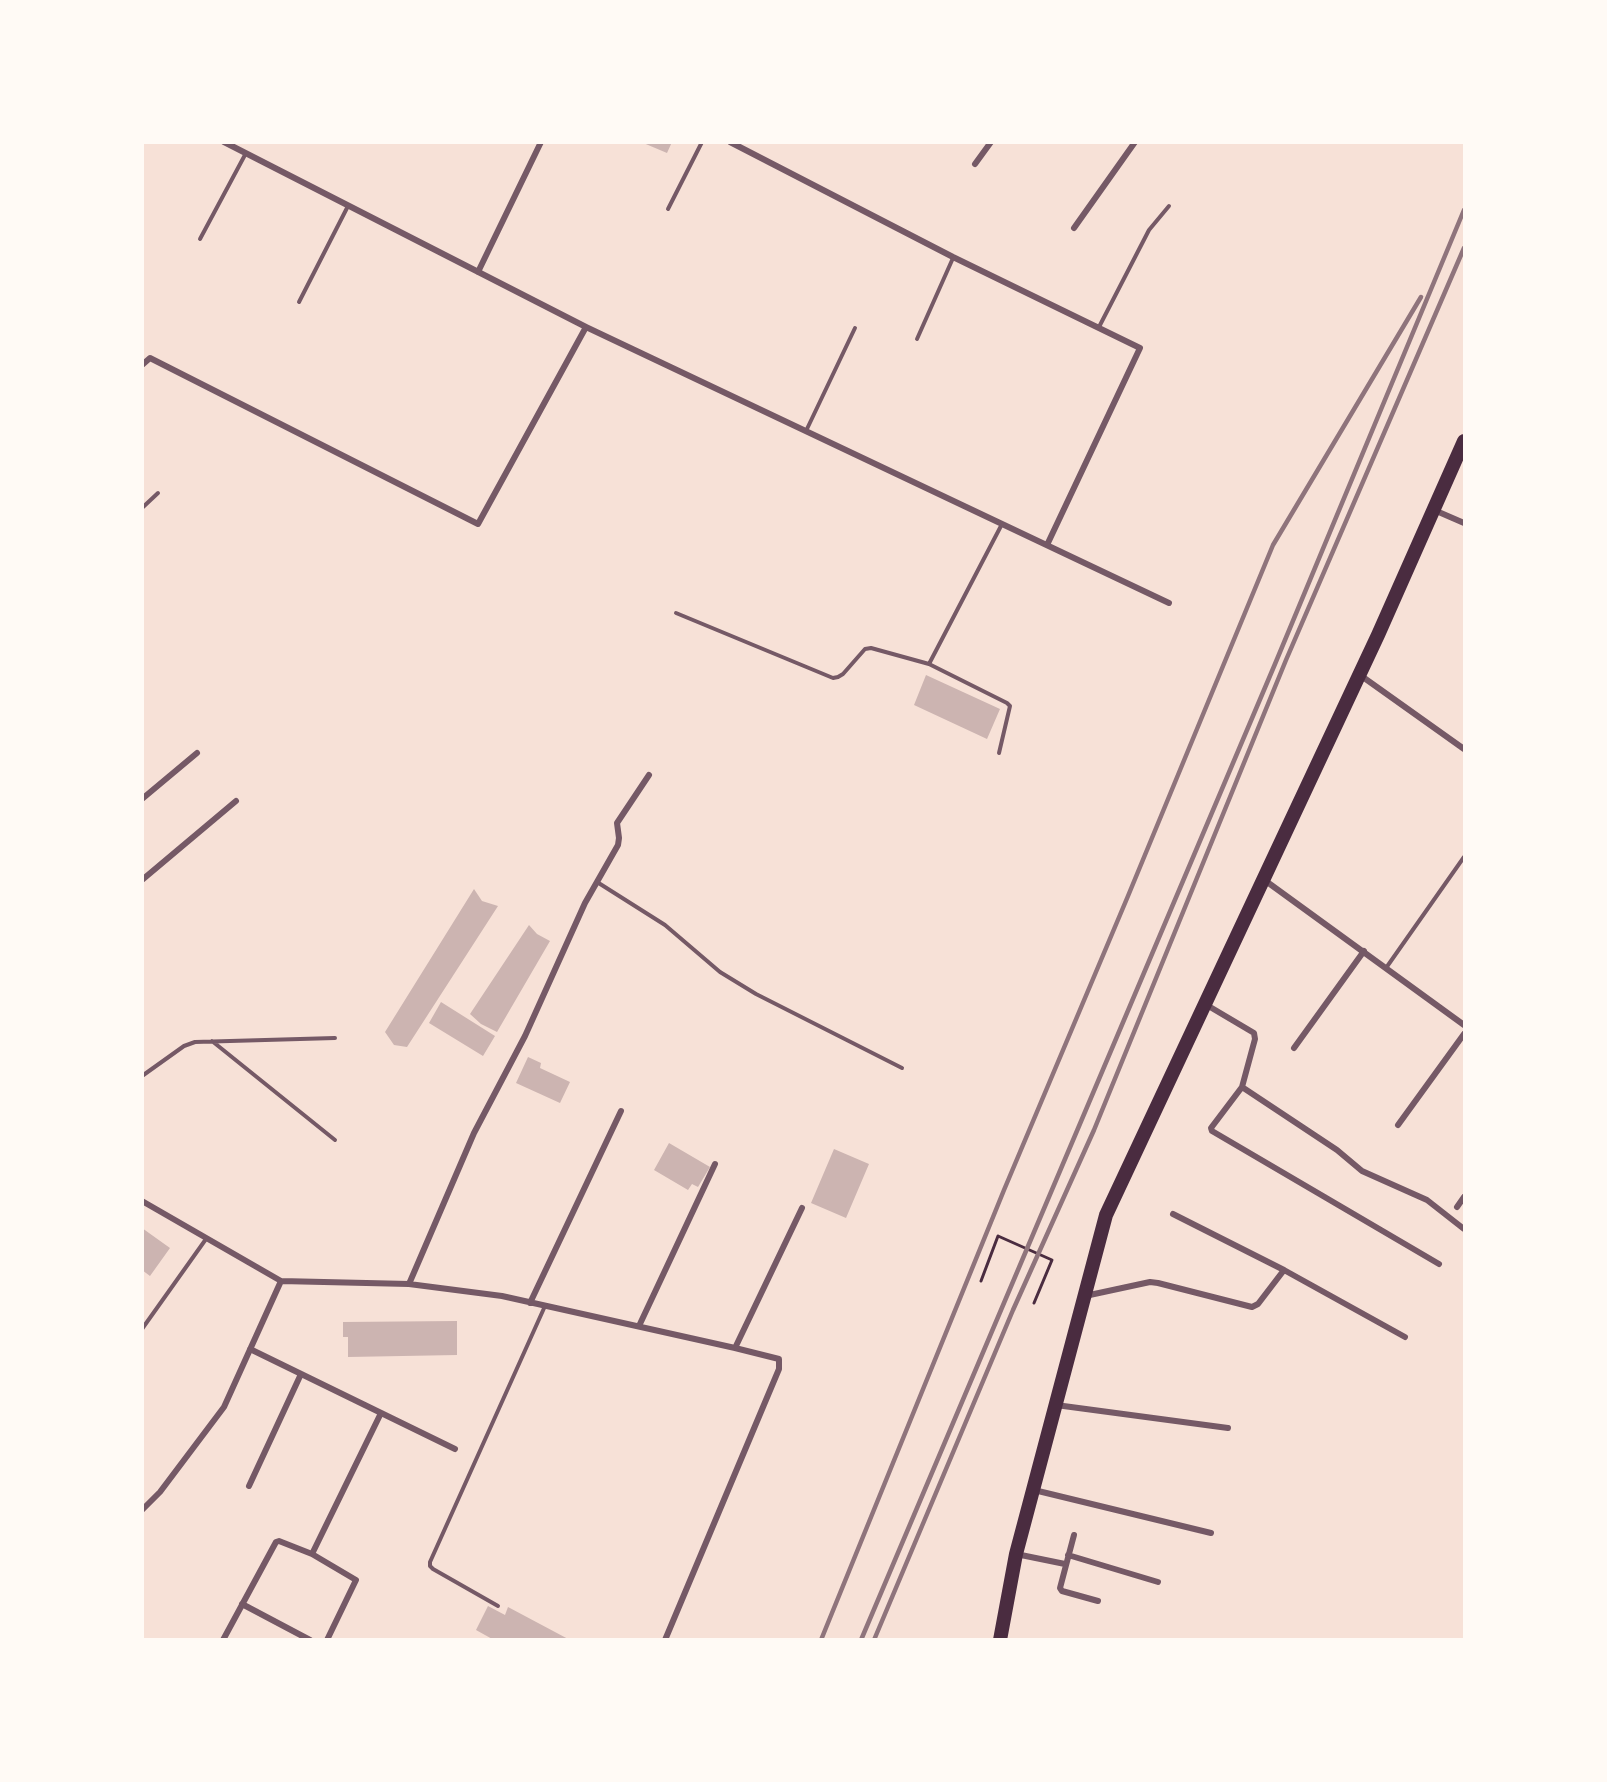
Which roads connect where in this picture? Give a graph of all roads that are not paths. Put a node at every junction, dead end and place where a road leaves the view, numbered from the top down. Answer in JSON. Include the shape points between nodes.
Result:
{"nodes":[{"id":1,"x":224,"y":142,"type":"edge"},
{"id":2,"x":541,"y":142,"type":"edge"},
{"id":3,"x":702,"y":142,"type":"edge"},
{"id":4,"x":991,"y":142,"type":"edge"},
{"id":5,"x":1135,"y":142,"type":"edge"},
{"id":6,"x":731,"y":143,"type":"edge"},
{"id":7,"x":246,"y":153,"type":"junction"},
{"id":8,"x":975,"y":164,"type":"dead end"},
{"id":9,"x":348,"y":206,"type":"junction"},
{"id":10,"x":1169,"y":206,"type":"dead end"},
{"id":11,"x":668,"y":209,"type":"dead end"},
{"id":12,"x":1074,"y":228,"type":"dead end"},
{"id":13,"x":200,"y":239,"type":"dead end"},
{"id":14,"x":953,"y":257,"type":"junction"},
{"id":15,"x":478,"y":272,"type":"junction"},
{"id":16,"x":299,"y":302,"type":"dead end"},
{"id":17,"x":586,"y":327,"type":"junction"},
{"id":18,"x":855,"y":328,"type":"dead end"},
{"id":19,"x":1099,"y":328,"type":"junction"},
{"id":20,"x":917,"y":339,"type":"dead end"},
{"id":21,"x":142,"y":354,"type":"edge"},
{"id":22,"x":150,"y":358,"type":"junction"},
{"id":23,"x":142,"y":365,"type":"edge"},
{"id":24,"x":806,"y":431,"type":"junction"},
{"id":25,"x":1464,"y":441,"type":"edge"},
{"id":26,"x":158,"y":493,"type":"dead end"},
{"id":27,"x":142,"y":508,"type":"edge"},
{"id":28,"x":1433,"y":510,"type":"junction"},
{"id":29,"x":1464,"y":523,"type":"edge"},
{"id":30,"x":1002,"y":524,"type":"junction"},
{"id":31,"x":1047,"y":545,"type":"junction"},
{"id":32,"x":1169,"y":603,"type":"dead end"},
{"id":33,"x":676,"y":614,"type":"dead end"},
{"id":34,"x":929,"y":664,"type":"junction"},
{"id":35,"x":1359,"y":675,"type":"junction"},
{"id":36,"x":1464,"y":750,"type":"edge"},
{"id":37,"x":197,"y":753,"type":"dead end"},
{"id":38,"x":999,"y":753,"type":"dead end"},
{"id":39,"x":649,"y":775,"type":"dead end"},
{"id":40,"x":142,"y":799,"type":"edge"},
{"id":41,"x":236,"y":801,"type":"dead end"},
{"id":42,"x":1464,"y":857,"type":"edge"},
{"id":43,"x":1263,"y":879,"type":"junction"},
{"id":44,"x":142,"y":880,"type":"edge"},
{"id":45,"x":597,"y":882,"type":"junction"},
{"id":46,"x":1364,"y":951,"type":"junction"},
{"id":47,"x":1386,"y":968,"type":"junction"},
{"id":48,"x":1204,"y":1004,"type":"junction"},
{"id":49,"x":1464,"y":1025,"type":"edge"},
{"id":50,"x":1464,"y":1034,"type":"edge"},
{"id":51,"x":334,"y":1038,"type":"dead end"},
{"id":52,"x":212,"y":1041,"type":"junction"},
{"id":53,"x":1294,"y":1048,"type":"dead end"},
{"id":54,"x":902,"y":1068,"type":"dead end"},
{"id":55,"x":142,"y":1076,"type":"edge"},
{"id":56,"x":1242,"y":1087,"type":"junction"},
{"id":57,"x":621,"y":1111,"type":"dead end"},
{"id":58,"x":1398,"y":1125,"type":"dead end"},
{"id":59,"x":335,"y":1140,"type":"dead end"},
{"id":60,"x":715,"y":1164,"type":"dead end"},
{"id":61,"x":1464,"y":1197,"type":"edge"},
{"id":62,"x":142,"y":1201,"type":"edge"},
{"id":63,"x":1457,"y":1207,"type":"dead end"},
{"id":64,"x":802,"y":1208,"type":"dead end"},
{"id":65,"x":1173,"y":1214,"type":"dead end"},
{"id":66,"x":1464,"y":1229,"type":"edge"},
{"id":67,"x":207,"y":1238,"type":"junction"},
{"id":68,"x":1439,"y":1264,"type":"dead end"},
{"id":69,"x":1284,"y":1270,"type":"junction"},
{"id":70,"x":281,"y":1281,"type":"junction"},
{"id":71,"x":409,"y":1284,"type":"junction"},
{"id":72,"x":1084,"y":1296,"type":"junction"},
{"id":73,"x":530,"y":1303,"type":"junction"},
{"id":74,"x":545,"y":1306,"type":"junction"},
{"id":75,"x":639,"y":1326,"type":"junction"},
{"id":76,"x":142,"y":1329,"type":"edge"},
{"id":77,"x":1405,"y":1338,"type":"dead end"},
{"id":78,"x":735,"y":1348,"type":"junction"},
{"id":79,"x":250,"y":1349,"type":"junction"},
{"id":80,"x":301,"y":1374,"type":"junction"},
{"id":81,"x":1056,"y":1405,"type":"junction"},
{"id":82,"x":381,"y":1413,"type":"junction"},
{"id":83,"x":1228,"y":1428,"type":"dead end"},
{"id":84,"x":455,"y":1449,"type":"dead end"},
{"id":85,"x":249,"y":1486,"type":"dead end"},
{"id":86,"x":1033,"y":1490,"type":"junction"},
{"id":87,"x":142,"y":1510,"type":"edge"},
{"id":88,"x":1211,"y":1533,"type":"dead end"},
{"id":89,"x":1074,"y":1535,"type":"dead end"},
{"id":90,"x":312,"y":1554,"type":"junction"},
{"id":91,"x":1016,"y":1554,"type":"junction"},
{"id":92,"x":1068,"y":1556,"type":"junction"},
{"id":93,"x":1065,"y":1564,"type":"junction"},
{"id":94,"x":1158,"y":1582,"type":"dead end"},
{"id":95,"x":1098,"y":1601,"type":"dead end"},
{"id":96,"x":242,"y":1604,"type":"junction"},
{"id":97,"x":498,"y":1606,"type":"dead end"},
{"id":98,"x":223,"y":1640,"type":"edge"},
{"id":99,"x":310,"y":1640,"type":"edge"},
{"id":100,"x":327,"y":1640,"type":"edge"},
{"id":101,"x":665,"y":1640,"type":"edge"},
{"id":102,"x":1000,"y":1640,"type":"edge"}],
"edges":[{"from":1,"to":7,"type":"street"},
{"from":2,"to":15,"type":"street"},
{"from":3,"to":11,"type":"lane"},
{"from":4,"to":8,"type":"street"},
{"from":5,"to":12,"type":"street"},
{"from":6,"to":14,"type":"street"},
{"from":7,"to":9,"type":"street"},
{"from":7,"to":13,"type":"lane"},
{"from":9,"to":15,"type":"street"},
{"from":9,"to":16,"type":"lane"},
{"from":10,"to":19,"type":"lane","via":[[1149,230]]},
{"from":14,"to":19,"type":"street"},
{"from":14,"to":20,"type":"lane"},
{"from":15,"to":17,"type":"street"},
{"from":17,"to":22,"type":"street","via":[[478,524]]},
{"from":17,"to":24,"type":"street"},
{"from":18,"to":24,"type":"lane"},
{"from":19,"to":31,"type":"street","via":[[1140,348]]},
{"from":21,"to":22,"type":"street"},
{"from":22,"to":23,"type":"street"},
{"from":24,"to":30,"type":"street"},
{"from":25,"to":28,"type":"highway"},
{"from":26,"to":27,"type":"lane"},
{"from":28,"to":29,"type":"street"},
{"from":28,"to":35,"type":"highway"},
{"from":30,"to":31,"type":"street"},
{"from":30,"to":34,"type":"lane"},
{"from":31,"to":32,"type":"street"},
{"from":33,"to":34,"type":"lane","via":[[833,678],[838,678],[865,649],[871,648]]},
{"from":34,"to":38,"type":"lane","via":[[1010,706]]},
{"from":35,"to":36,"type":"street"},
{"from":35,"to":43,"type":"highway"},
{"from":37,"to":40,"type":"street"},
{"from":39,"to":45,"type":"street","via":[[617,823],[618,845]]},
{"from":41,"to":44,"type":"street"},
{"from":42,"to":47,"type":"lane"},
{"from":43,"to":46,"type":"street"},
{"from":43,"to":48,"type":"highway"},
{"from":45,"to":54,"type":"lane","via":[[665,925],[720,972],[756,994]]},
{"from":45,"to":71,"type":"street","via":[[470,1142]]},
{"from":46,"to":47,"type":"street"},
{"from":46,"to":53,"type":"street"},
{"from":47,"to":49,"type":"street"},
{"from":48,"to":56,"type":"street","via":[[1254,1033]]},
{"from":48,"to":72,"type":"highway","via":[[1106,1215]]},
{"from":50,"to":58,"type":"street"},
{"from":51,"to":52,"type":"lane"},
{"from":52,"to":55,"type":"lane","via":[[184,1046]]},
{"from":52,"to":59,"type":"lane"},
{"from":56,"to":66,"type":"street","via":[[1362,1171],[1427,1200]]},
{"from":56,"to":68,"type":"street","via":[[1212,1131]]},
{"from":57,"to":73,"type":"street"},
{"from":60,"to":75,"type":"street"},
{"from":61,"to":63,"type":"street"},
{"from":62,"to":67,"type":"street"},
{"from":64,"to":78,"type":"street"},
{"from":65,"to":69,"type":"street"},
{"from":67,"to":70,"type":"street"},
{"from":67,"to":76,"type":"lane"},
{"from":69,"to":72,"type":"street","via":[[1252,1307],[1150,1282]]},
{"from":69,"to":77,"type":"street"},
{"from":70,"to":71,"type":"street"},
{"from":70,"to":79,"type":"street"},
{"from":71,"to":73,"type":"street"},
{"from":72,"to":81,"type":"highway"},
{"from":73,"to":74,"type":"street"},
{"from":74,"to":75,"type":"street"},
{"from":74,"to":97,"type":"lane","via":[[430,1562],[433,1569]]},
{"from":75,"to":78,"type":"street"},
{"from":78,"to":101,"type":"street","via":[[779,1359],[779,1369]]},
{"from":79,"to":80,"type":"street"},
{"from":79,"to":87,"type":"street","via":[[224,1407]]},
{"from":80,"to":82,"type":"street"},
{"from":80,"to":85,"type":"street"},
{"from":81,"to":83,"type":"street"},
{"from":81,"to":86,"type":"highway"},
{"from":82,"to":84,"type":"street"},
{"from":82,"to":90,"type":"street"},
{"from":86,"to":88,"type":"street"},
{"from":86,"to":91,"type":"highway"},
{"from":89,"to":92,"type":"street"},
{"from":90,"to":96,"type":"street","via":[[276,1542]]},
{"from":90,"to":100,"type":"street","via":[[356,1580]]},
{"from":91,"to":93,"type":"street"},
{"from":91,"to":102,"type":"highway"},
{"from":92,"to":93,"type":"street"},
{"from":92,"to":94,"type":"street"},
{"from":93,"to":95,"type":"street","via":[[1062,1591]]},
{"from":96,"to":98,"type":"street"},
{"from":96,"to":99,"type":"street"}]}
